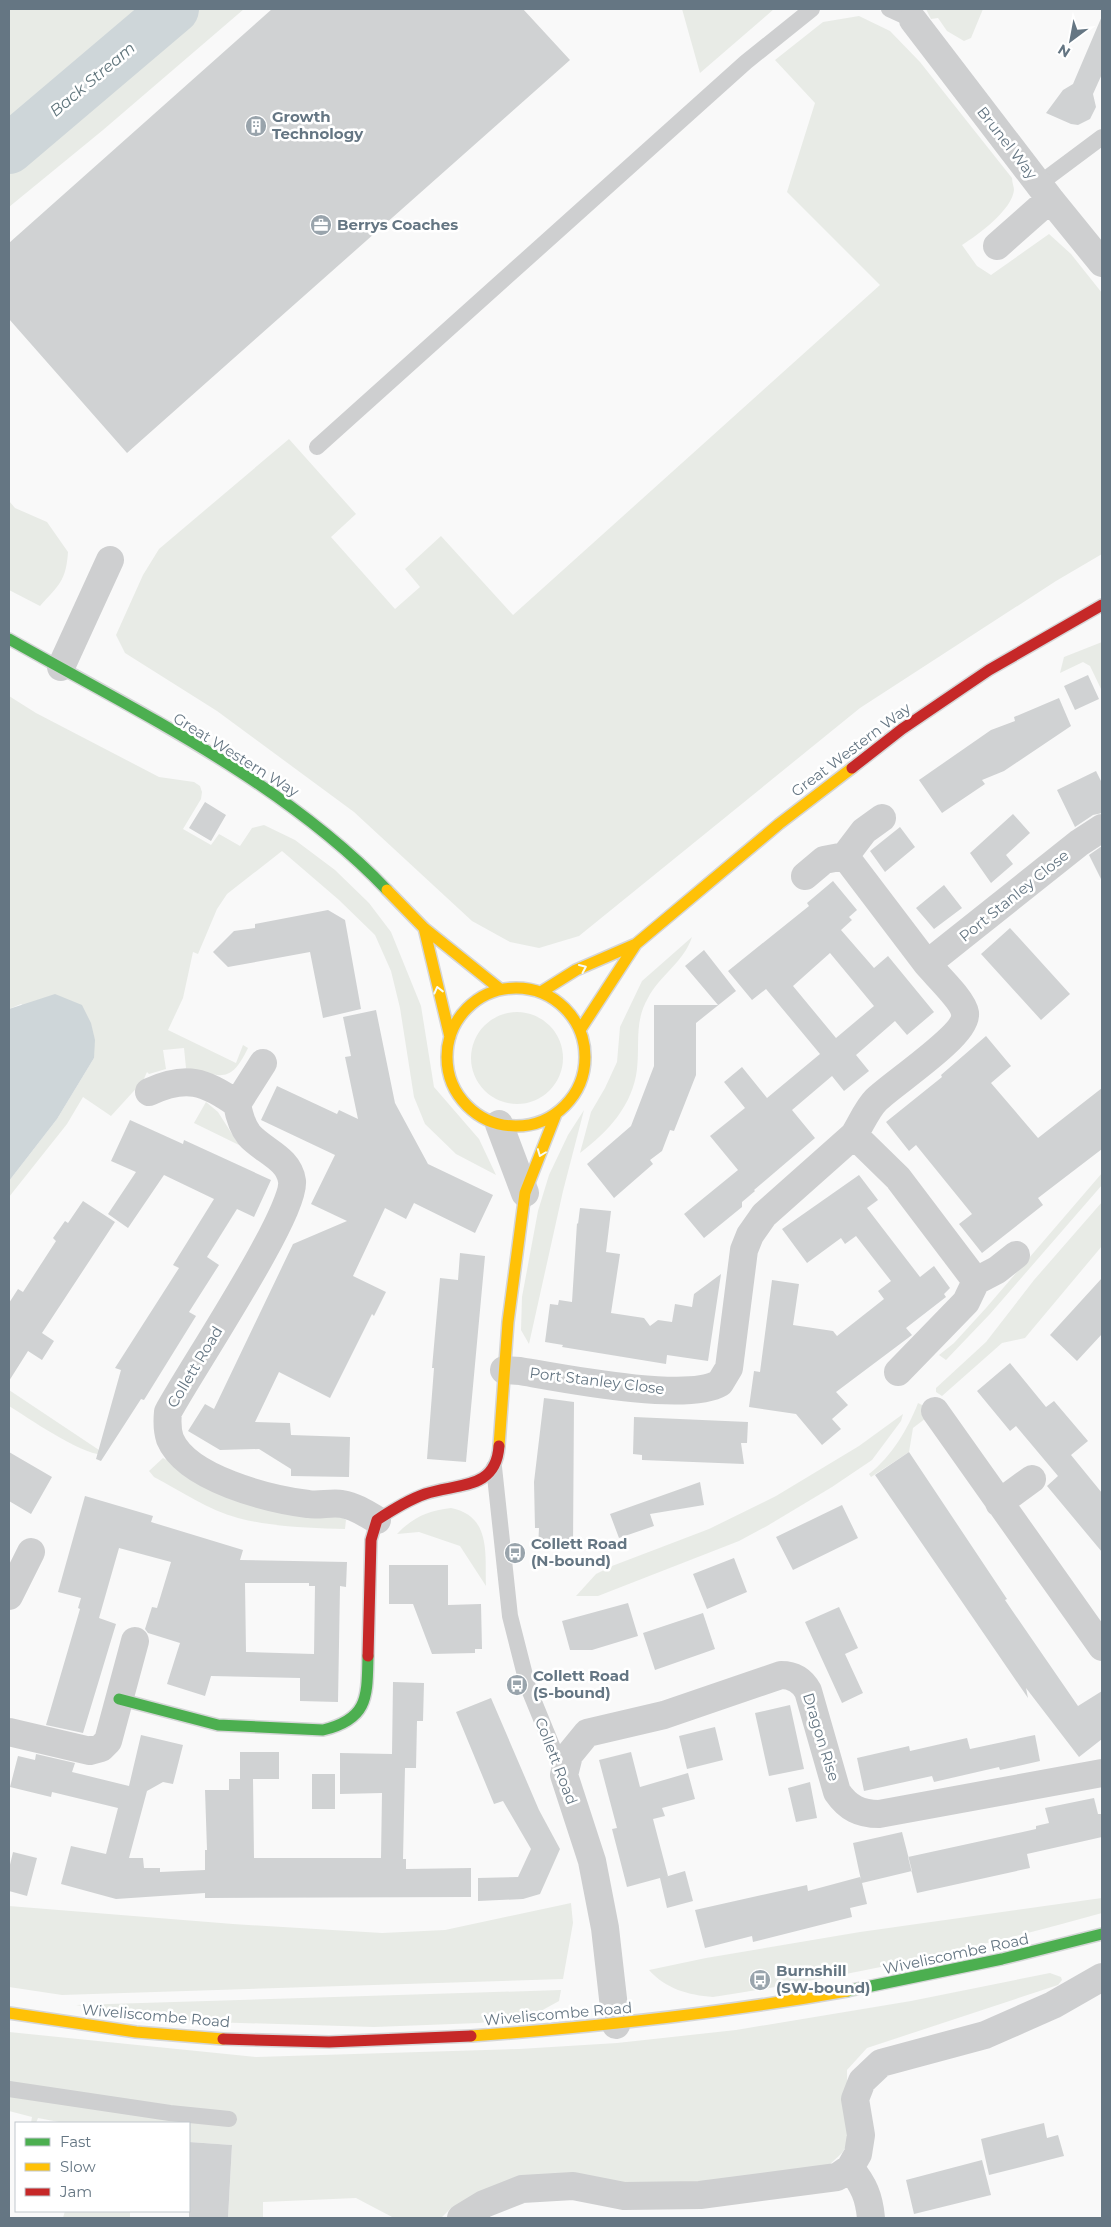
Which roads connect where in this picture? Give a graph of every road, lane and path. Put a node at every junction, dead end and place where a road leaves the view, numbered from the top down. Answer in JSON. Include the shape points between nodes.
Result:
{"nodes":[{"id":1,"x":812,"y":9,"type":"edge"},
{"id":2,"x":901,"y":15,"type":"edge"},
{"id":3,"x":1102,"y":137,"type":"edge"},
{"id":4,"x":1044,"y":192,"type":"junction"},
{"id":5,"x":997,"y":246,"type":"dead end"},
{"id":6,"x":1102,"y":263,"type":"edge"},
{"id":7,"x":317,"y":447,"type":"dead end"},
{"id":8,"x":110,"y":560,"type":"dead end"},
{"id":9,"x":1102,"y":606,"type":"edge"},
{"id":10,"x":9,"y":639,"type":"edge"},
{"id":11,"x":61,"y":667,"type":"junction"},
{"id":12,"x":882,"y":818,"type":"dead end"},
{"id":13,"x":1102,"y":828,"type":"edge"},
{"id":14,"x":845,"y":856,"type":"junction"},
{"id":15,"x":805,"y":876,"type":"dead end"},
{"id":16,"x":424,"y":928,"type":"junction"},
{"id":17,"x":636,"y":944,"type":"junction"},
{"id":18,"x":927,"y":964,"type":"junction"},
{"id":19,"x":500,"y":989,"type":"junction"},
{"id":20,"x":541,"y":992,"type":"junction"},
{"id":21,"x":580,"y":1030,"type":"junction"},
{"id":22,"x":450,"y":1037,"type":"junction"},
{"id":23,"x":263,"y":1063,"type":"dead end"},
{"id":24,"x":149,"y":1092,"type":"dead end"},
{"id":25,"x":237,"y":1104,"type":"junction"},
{"id":26,"x":556,"y":1114,"type":"junction"},
{"id":27,"x":499,"y":1124,"type":"junction"},
{"id":28,"x":854,"y":1136,"type":"junction"},
{"id":29,"x":525,"y":1193,"type":"junction"},
{"id":30,"x":1016,"y":1255,"type":"dead end"},
{"id":31,"x":976,"y":1281,"type":"junction"},
{"id":32,"x":504,"y":1370,"type":"junction"},
{"id":33,"x":898,"y":1372,"type":"dead end"},
{"id":34,"x":935,"y":1412,"type":"dead end"},
{"id":35,"x":494,"y":1467,"type":"junction"},
{"id":36,"x":1032,"y":1479,"type":"dead end"},
{"id":37,"x":999,"y":1503,"type":"junction"},
{"id":38,"x":377,"y":1520,"type":"junction"},
{"id":39,"x":31,"y":1552,"type":"dead end"},
{"id":40,"x":9,"y":1596,"type":"edge"},
{"id":41,"x":135,"y":1641,"type":"dead end"},
{"id":42,"x":1102,"y":1647,"type":"edge"},
{"id":43,"x":119,"y":1699,"type":"junction"},
{"id":44,"x":9,"y":1732,"type":"edge"},
{"id":45,"x":1102,"y":1773,"type":"edge"},
{"id":46,"x":564,"y":1775,"type":"junction"},
{"id":47,"x":1102,"y":1934,"type":"edge"},
{"id":48,"x":1102,"y":1977,"type":"edge"},
{"id":49,"x":9,"y":2013,"type":"edge"},
{"id":50,"x":616,"y":2025,"type":"junction"},
{"id":51,"x":9,"y":2089,"type":"edge"},
{"id":52,"x":229,"y":2119,"type":"dead end"},
{"id":53,"x":850,"y":2168,"type":"junction"},
{"id":54,"x":701,"y":2207,"type":"edge"},
{"id":55,"x":460,"y":2218,"type":"edge"},
{"id":56,"x":872,"y":2218,"type":"edge"}],
"edges":[{"from":1,"to":7,"type":"lane","via":[[746,62]]},
{"from":2,"to":4,"type":"street","name":"Brunel Way"},
{"from":3,"to":4,"type":"lane"},
{"from":4,"to":5,"type":"street"},
{"from":4,"to":6,"type":"street","name":"Brunel Way"},
{"from":8,"to":11,"type":"street"},
{"from":9,"to":17,"type":"street","name":"Great Western Way","via":[[989,670],[902,729],[779,824]]},
{"from":10,"to":11,"type":"street","name":"Great Western Way"},
{"from":11,"to":16,"type":"street","name":"Great Western Way","via":[[259,784],[313,823],[370,872]]},
{"from":12,"to":14,"type":"street","via":[[864,831]]},
{"from":13,"to":18,"type":"street","name":"Port Stanley Close"},
{"from":14,"to":15,"type":"street","via":[[824,860]]},
{"from":14,"to":18,"type":"street","name":"Port Stanley Close"},
{"from":16,"to":19,"type":"street","name":"Great Western Way"},
{"from":22,"to":16,"type":"street","one_way":true},
{"from":20,"to":17,"type":"street","name":"Great Western Way","one_way":true,"via":[[576,970]]},
{"from":17,"to":21,"type":"street","name":"Great Western Way"},
{"from":18,"to":28,"type":"street","name":"Port Stanley Close","via":[[964,1010],[965,1021],[945,1043],[875,1101]]},
{"from":19,"to":20,"type":"street","via":[[521,987]]},
{"from":19,"to":22,"type":"street","via":[[468,1006]]},
{"from":20,"to":21,"type":"street","via":[[571,1014]]},
{"from":21,"to":26,"type":"street","via":[[586,1053],[583,1076],[573,1097]]},
{"from":22,"to":27,"type":"street","via":[[447,1059],[451,1081],[462,1100]]},
{"from":23,"to":25,"type":"street"},
{"from":24,"to":25,"type":"street","via":[[177,1082],[198,1082],[213,1087]]},
{"from":25,"to":38,"type":"street","name":"Collett Road","via":[[248,1134],[284,1164],[290,1174],[292,1192],[236,1300],[168,1412],[167,1430],[182,1456],[239,1489],[310,1504],[342,1504]]},
{"from":26,"to":27,"type":"street","via":[[528,1124]]},
{"from":26,"to":29,"type":"street","name":"Collett Road","one_way":true},
{"from":27,"to":29,"type":"street","name":"Collett Road"},
{"from":28,"to":31,"type":"street","via":[[898,1178]]},
{"from":28,"to":32,"type":"street","name":"Port Stanley Close","via":[[764,1215],[750,1235],[744,1250],[729,1368],[720,1383],[704,1390],[645,1389]]},
{"from":29,"to":32,"type":"street","name":"Collett Road"},
{"from":30,"to":31,"type":"street"},
{"from":31,"to":33,"type":"street","via":[[966,1302]]},
{"from":32,"to":35,"type":"street","name":"Collett Road","via":[[499,1453]]},
{"from":34,"to":37,"type":"street"},
{"from":35,"to":38,"type":"street","via":[[473,1486],[426,1493]]},
{"from":35,"to":46,"type":"lane","name":"Collett Road","via":[[510,1616],[528,1687]]},
{"from":36,"to":37,"type":"street"},
{"from":37,"to":42,"type":"street"},
{"from":38,"to":43,"type":"street","via":[[371,1540],[367,1694],[362,1707],[351,1720],[323,1730],[218,1725]]},
{"from":39,"to":40,"type":"street"},
{"from":41,"to":43,"type":"street"},
{"from":43,"to":44,"type":"street","via":[[108,1741],[101,1748],[90,1751]]},
{"from":45,"to":46,"type":"street","name":"Dragon Rise","via":[[879,1814],[858,1811],[844,1802],[837,1792],[805,1685],[794,1677],[781,1675],[664,1715],[587,1733],[569,1755]]},
{"from":46,"to":50,"type":"street","name":"Collett Road","via":[[592,1861],[605,1928]]},
{"from":47,"to":50,"type":"street","name":"Wiveliscombe Road","via":[[1008,1958],[824,1996]]},
{"from":48,"to":53,"type":"street","via":[[1053,2005],[985,2035],[881,2062],[862,2081],[855,2099],[862,2135],[858,2154]]},
{"from":49,"to":50,"type":"street","name":"Wiveliscombe Road","via":[[181,2036],[370,2042]]},
{"from":51,"to":52,"type":"lane"},
{"from":53,"to":54,"type":"street","via":[[837,2177]]},
{"from":53,"to":56,"type":"street","via":[[864,2185]]},
{"from":54,"to":55,"type":"street","via":[[573,2186],[522,2189],[484,2204]]}]}
